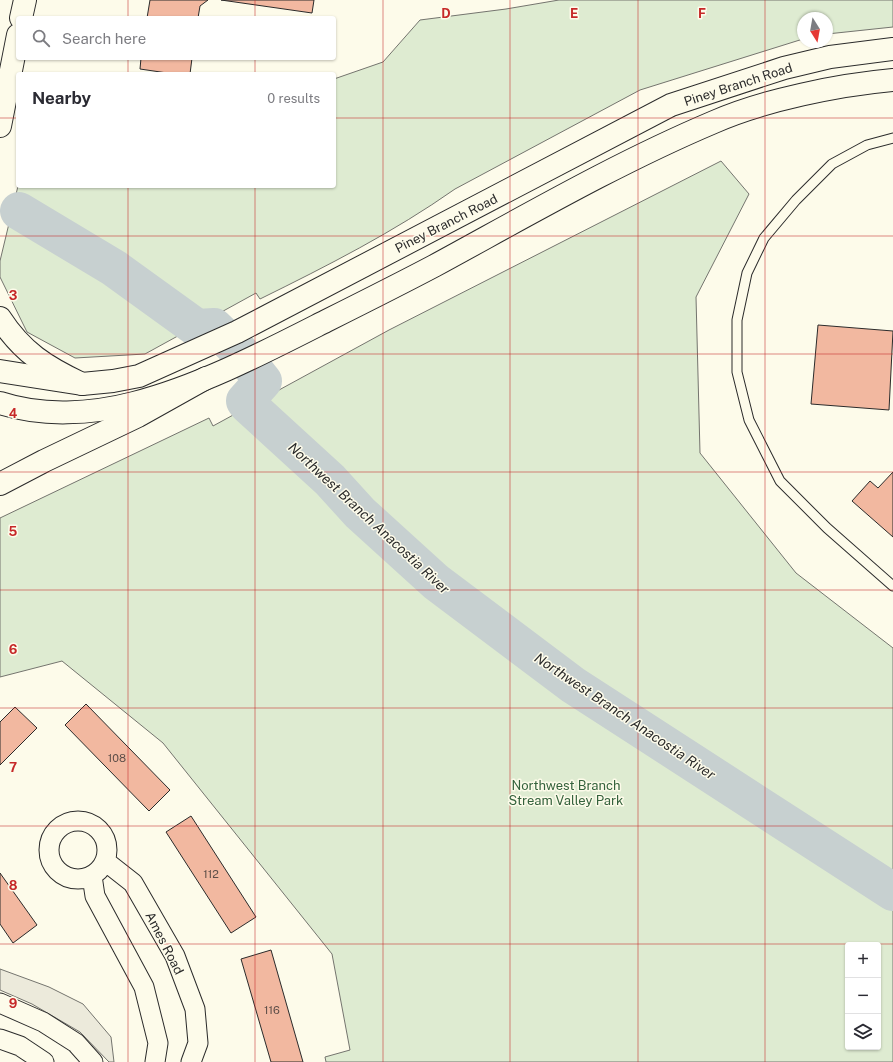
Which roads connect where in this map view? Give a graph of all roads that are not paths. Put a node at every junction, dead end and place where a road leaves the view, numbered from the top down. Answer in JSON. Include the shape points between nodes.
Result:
{"nodes":[{"id":1,"x":25,"y":0,"type":"edge"},
{"id":2,"x":21,"y":16,"type":"edge"},
{"id":3,"x":16,"y":45,"type":"edge"},
{"id":4,"x":893,"y":49,"type":"edge"},
{"id":5,"x":893,"y":80,"type":"edge"},
{"id":6,"x":0,"y":126,"type":"edge"},
{"id":7,"x":893,"y":138,"type":"edge"},
{"id":8,"x":0,"y":318,"type":"edge"},
{"id":9,"x":0,"y":371,"type":"edge"},
{"id":10,"x":206,"y":378,"type":"junction"},
{"id":11,"x":82,"y":384,"type":"junction"},
{"id":12,"x":0,"y":404,"type":"edge"},
{"id":13,"x":0,"y":484,"type":"edge"},
{"id":14,"x":893,"y":586,"type":"edge"},
{"id":15,"x":105,"y":861,"type":"junction"},
{"id":16,"x":92,"y":876,"type":"junction"},
{"id":17,"x":0,"y":1003,"type":"edge"},
{"id":18,"x":0,"y":1039,"type":"edge"},
{"id":19,"x":44,"y":1062,"type":"edge"},
{"id":20,"x":93,"y":1062,"type":"edge"},
{"id":21,"x":155,"y":1062,"type":"edge"},
{"id":22,"x":192,"y":1062,"type":"edge"}],
"edges":[{"from":1,"to":2,"type":"main road"},
{"from":3,"to":6,"type":"main road"},
{"from":4,"to":11,"type":"main road","name":"Piney Branch Road","via":[[830,57],[784,68],[671,105],[237,332],[139,376]]},
{"from":5,"to":10,"type":"main road","via":[[799,96],[716,120],[635,158],[434,266]]},
{"from":7,"to":14,"type":"lane","via":[[867,145],[832,164],[796,200],[764,238],[747,273],[737,320],[737,372],[749,420],[780,481],[827,528]]},
{"from":8,"to":11,"type":"main road","via":[[33,357]]},
{"from":9,"to":11,"type":"main road","name":"Piney Branch Road"},
{"from":10,"to":12,"type":"main road","via":[[134,403],[91,411],[53,412]]},
{"from":10,"to":13,"type":"main road","via":[[138,416]]},
{"from":15,"to":16,"type":"street","via":[[102,868]]},
{"from":15,"to":16,"type":"street","via":[[108,848],[103,834],[93,824],[79,820],[66,822],[56,829],[48,845],[53,866],[66,877],[76,880]]},
{"from":15,"to":22,"type":"street","name":"Ames Road","via":[[133,883],[175,956],[195,1009],[198,1043]]},
{"from":16,"to":21,"type":"street","via":[[95,896],[144,987],[158,1044]]},
{"from":17,"to":20,"type":"street","via":[[43,1022],[76,1043]]},
{"from":18,"to":19,"type":"street","via":[[20,1046]]}]}
